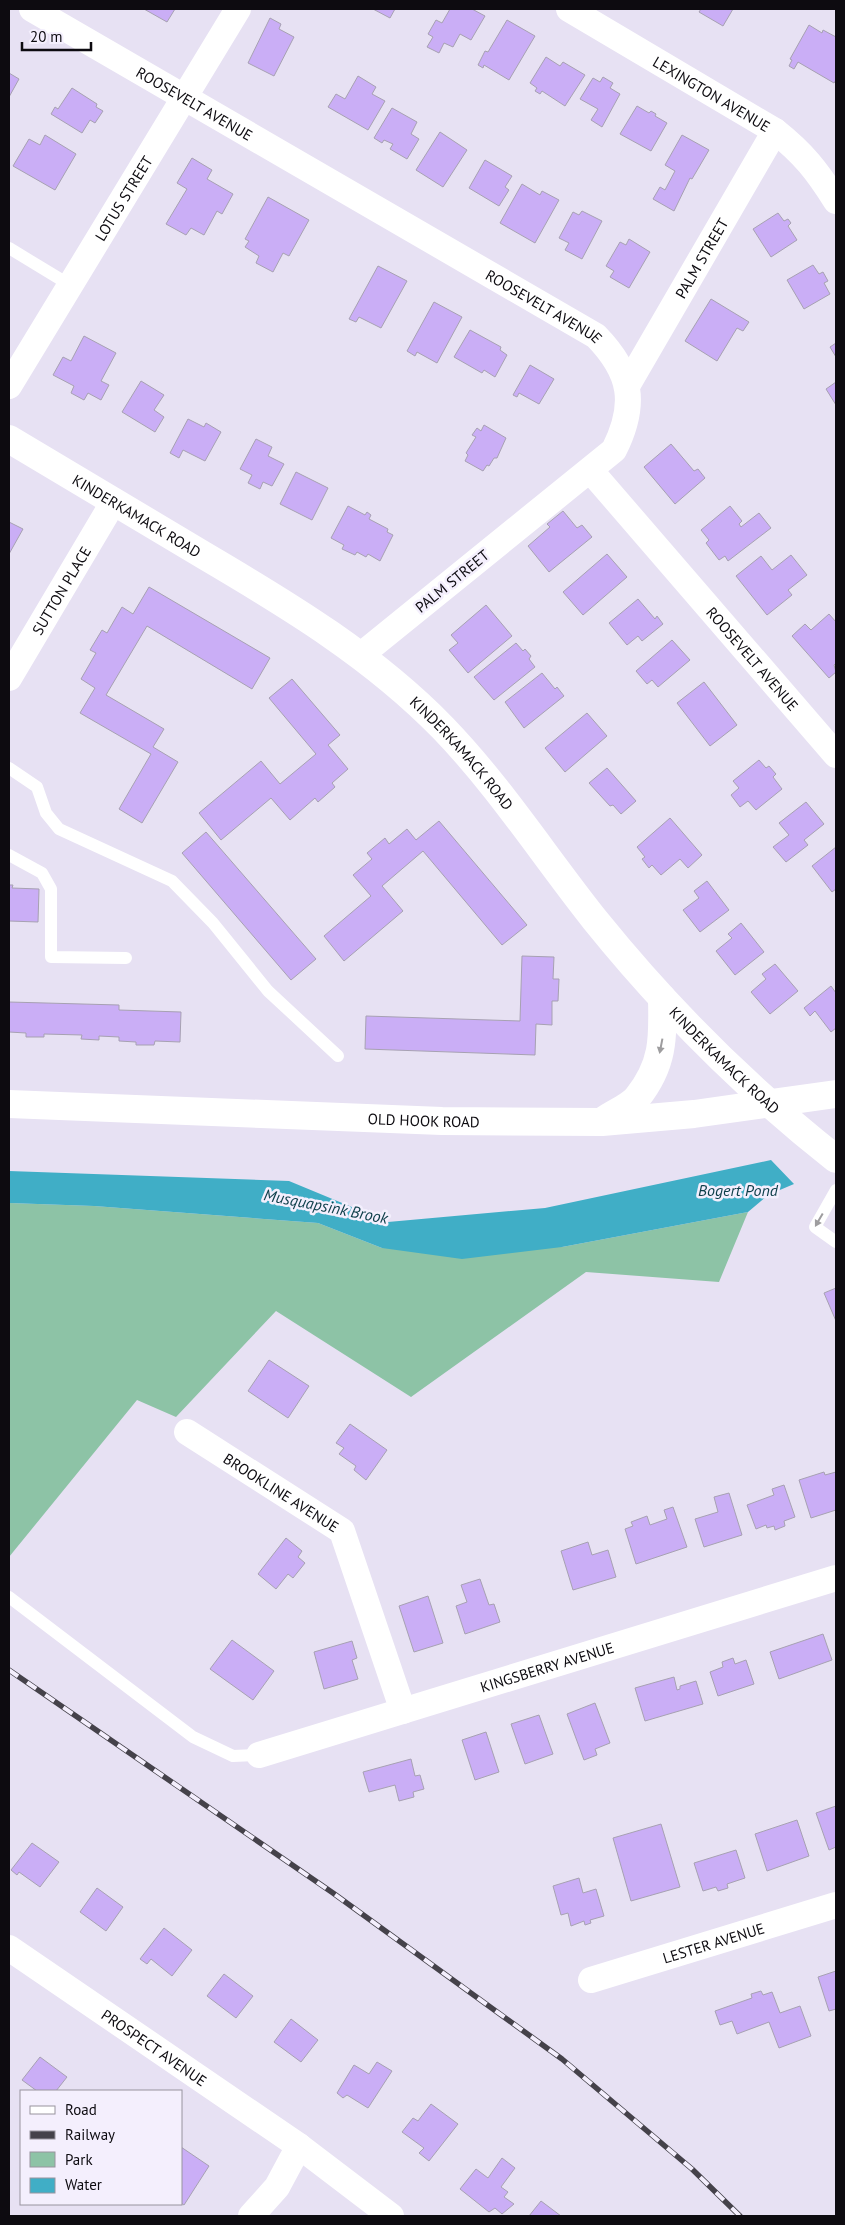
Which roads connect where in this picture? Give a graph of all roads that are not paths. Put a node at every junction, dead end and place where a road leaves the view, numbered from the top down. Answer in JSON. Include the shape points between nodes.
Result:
{"nodes":[{"id":1,"x":32,"y":9,"type":"edge"},
{"id":2,"x":238,"y":9,"type":"edge"},
{"id":3,"x":569,"y":9,"type":"edge"},
{"id":4,"x":184,"y":97,"type":"junction"},
{"id":5,"x":775,"y":131,"type":"junction"},
{"id":6,"x":836,"y":201,"type":"edge"},
{"id":7,"x":9,"y":248,"type":"edge"},
{"id":8,"x":70,"y":285,"type":"junction"},
{"id":9,"x":9,"y":386,"type":"edge"},
{"id":10,"x":627,"y":386,"type":"junction"},
{"id":11,"x":9,"y":439,"type":"edge"},
{"id":12,"x":590,"y":470,"type":"junction"},
{"id":13,"x":114,"y":501,"type":"junction"},
{"id":14,"x":361,"y":655,"type":"junction"},
{"id":15,"x":9,"y":678,"type":"edge"},
{"id":16,"x":836,"y":755,"type":"edge"},
{"id":17,"x":9,"y":768,"type":"edge"},
{"id":18,"x":9,"y":855,"type":"edge"},
{"id":19,"x":126,"y":958,"type":"dead end"},
{"id":20,"x":662,"y":998,"type":"junction"},
{"id":21,"x":338,"y":1056,"type":"dead end"},
{"id":22,"x":836,"y":1094,"type":"edge"},
{"id":23,"x":9,"y":1104,"type":"edge"},
{"id":24,"x":770,"y":1104,"type":"junction"},
{"id":25,"x":602,"y":1122,"type":"junction"},
{"id":26,"x":836,"y":1159,"type":"edge"},
{"id":27,"x":836,"y":1190,"type":"edge"},
{"id":28,"x":836,"y":1242,"type":"edge"},
{"id":29,"x":187,"y":1432,"type":"dead end"},
{"id":30,"x":836,"y":1578,"type":"edge"},
{"id":31,"x":9,"y":1597,"type":"edge"},
{"id":32,"x":403,"y":1711,"type":"junction"},
{"id":33,"x":259,"y":1755,"type":"joint"},
{"id":34,"x":836,"y":1905,"type":"edge"},
{"id":35,"x":9,"y":1948,"type":"edge"},
{"id":36,"x":591,"y":1980,"type":"dead end"},
{"id":37,"x":300,"y":2146,"type":"junction"},
{"id":38,"x":251,"y":2216,"type":"edge"},
{"id":39,"x":391,"y":2216,"type":"edge"}],
"edges":[{"from":1,"to":4,"type":"street","name":"ROOSEVELT AVENUE"},
{"from":2,"to":4,"type":"street","name":"LOTUS STREET"},
{"from":3,"to":5,"type":"street","name":"LEXINGTON AVENUE"},
{"from":4,"to":8,"type":"street","name":"LOTUS STREET"},
{"from":4,"to":10,"type":"street","name":"ROOSEVELT AVENUE","via":[[596,336],[612,353]]},
{"from":5,"to":6,"type":"street","name":"LEXINGTON AVENUE","via":[[799,149]]},
{"from":5,"to":10,"type":"street","name":"PALM STREET"},
{"from":7,"to":8,"type":"lane"},
{"from":8,"to":9,"type":"street","name":"LOTUS STREET"},
{"from":10,"to":12,"type":"street","name":"ROOSEVELT AVENUE","via":[[624,431],[614,450]]},
{"from":11,"to":13,"type":"main road","name":"KINDERKAMACK ROAD"},
{"from":12,"to":14,"type":"street","name":"PALM STREET"},
{"from":12,"to":16,"type":"street","name":"ROOSEVELT AVENUE"},
{"from":13,"to":14,"type":"main road","name":"KINDERKAMACK ROAD","via":[[301,613]]},
{"from":13,"to":15,"type":"street","name":"SUTTON PLACE"},
{"from":14,"to":20,"type":"main road","name":"KINDERKAMACK ROAD","via":[[442,728],[489,780],[596,921]]},
{"from":17,"to":21,"type":"lane","via":[[37,786],[46,813],[59,829],[172,881],[213,923],[268,991]]},
{"from":18,"to":19,"type":"lane","via":[[42,873],[51,889],[51,957]]},
{"from":20,"to":24,"type":"main road","name":"KINDERKAMACK ROAD"},
{"from":20,"to":25,"type":"main road","one_way":true,"via":[[663,1041],[656,1066],[636,1099]]},
{"from":22,"to":24,"type":"main road","name":"OLD HOOK ROAD"},
{"from":23,"to":25,"type":"main road","name":"OLD HOOK ROAD","via":[[442,1121]]},
{"from":24,"to":25,"type":"main road","name":"OLD HOOK ROAD"},
{"from":24,"to":26,"type":"main road","name":"KINDERKAMACK ROAD"},
{"from":27,"to":28,"type":"lane","one_way":true,"via":[[814,1228]]},
{"from":29,"to":32,"type":"street","name":"BROOKLINE AVENUE","via":[[342,1531]]},
{"from":30,"to":32,"type":"street","name":"KINGSBERRY AVENUE"},
{"from":31,"to":33,"type":"lane","via":[[193,1738],[233,1756]]},
{"from":32,"to":33,"type":"street","name":"KINGSBERRY AVENUE"},
{"from":34,"to":36,"type":"street","name":"LESTER AVENUE"},
{"from":35,"to":37,"type":"street","name":"PROSPECT AVENUE"},
{"from":37,"to":38,"type":"street","via":[[277,2187]]},
{"from":37,"to":39,"type":"street","name":"PROSPECT AVENUE"}]}
